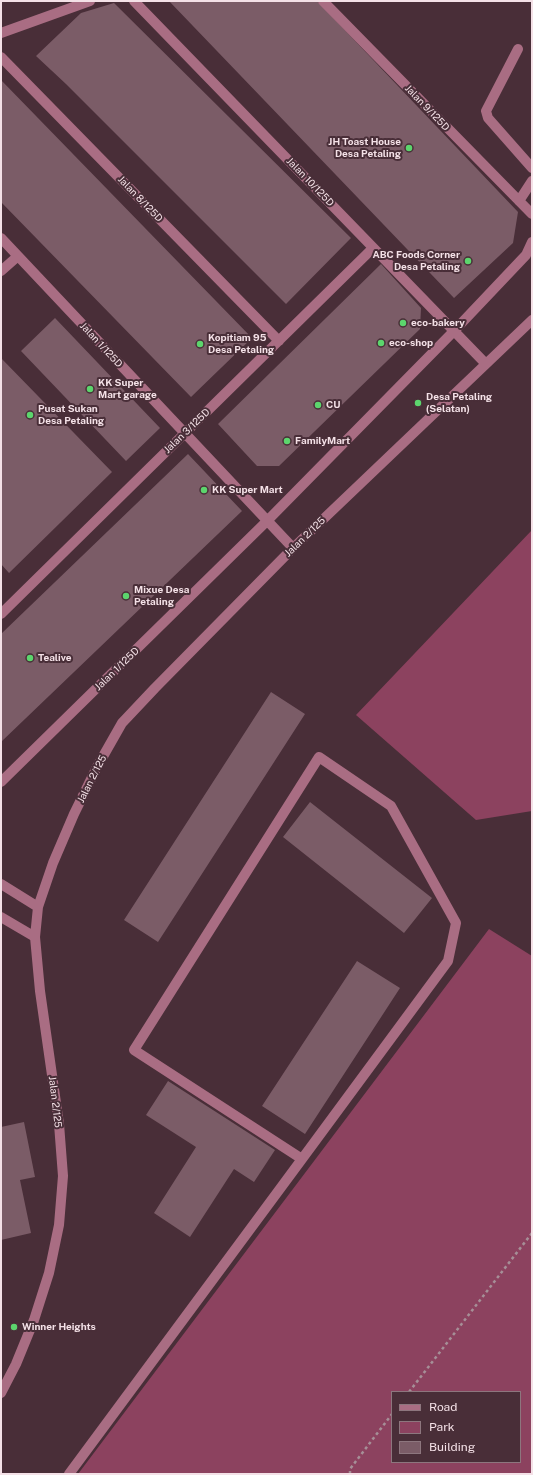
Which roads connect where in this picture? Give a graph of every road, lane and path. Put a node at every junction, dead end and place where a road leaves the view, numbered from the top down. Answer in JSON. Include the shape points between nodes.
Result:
{"nodes":[{"id":1,"x":90,"y":1,"type":"edge"},
{"id":2,"x":134,"y":1,"type":"edge"},
{"id":3,"x":323,"y":1,"type":"edge"},
{"id":4,"x":1,"y":33,"type":"edge"},
{"id":5,"x":518,"y":49,"type":"dead end"},
{"id":6,"x":1,"y":57,"type":"edge"},
{"id":7,"x":532,"y":168,"type":"edge"},
{"id":8,"x":532,"y":181,"type":"edge"},
{"id":9,"x":519,"y":201,"type":"junction"},
{"id":10,"x":532,"y":214,"type":"edge"},
{"id":11,"x":1,"y":238,"type":"edge"},
{"id":12,"x":532,"y":242,"type":"edge"},
{"id":13,"x":373,"y":248,"type":"junction"},
{"id":14,"x":18,"y":256,"type":"junction"},
{"id":15,"x":1,"y":271,"type":"edge"},
{"id":16,"x":532,"y":320,"type":"edge"},
{"id":17,"x":454,"y":331,"type":"junction"},
{"id":18,"x":279,"y":341,"type":"junction"},
{"id":19,"x":486,"y":364,"type":"junction"},
{"id":20,"x":184,"y":433,"type":"junction"},
{"id":21,"x":267,"y":522,"type":"junction"},
{"id":22,"x":293,"y":548,"type":"junction"},
{"id":23,"x":1,"y":614,"type":"edge"},
{"id":24,"x":1,"y":782,"type":"edge"},
{"id":25,"x":1,"y":884,"type":"edge"},
{"id":26,"x":38,"y":907,"type":"junction"},
{"id":27,"x":1,"y":917,"type":"edge"},
{"id":28,"x":35,"y":936,"type":"junction"},
{"id":29,"x":302,"y":1159,"type":"junction"},
{"id":30,"x":532,"y":1233,"type":"edge"},
{"id":31,"x":410,"y":1391,"type":"edge"},
{"id":32,"x":1,"y":1393,"type":"edge"},
{"id":33,"x":391,"y":1415,"type":"edge"},
{"id":34,"x":69,"y":1474,"type":"edge"},
{"id":35,"x":350,"y":1474,"type":"edge"}],
"edges":[{"from":1,"to":4,"type":"street"},
{"from":2,"to":13,"type":"street","name":"Jalan 10/125D"},
{"from":3,"to":9,"type":"street","name":"Jalan 9/125D"},
{"from":5,"to":7,"type":"street","via":[[487,107],[486,114]]},
{"from":6,"to":18,"type":"street","name":"Jalan 8/125D"},
{"from":8,"to":9,"type":"street"},
{"from":9,"to":10,"type":"street","name":"Jalan 9/125D"},
{"from":11,"to":14,"type":"street","name":"Jalan 1/125D"},
{"from":12,"to":17,"type":"street","via":[[526,255]]},
{"from":13,"to":17,"type":"street","name":"Jalan 10/125D"},
{"from":13,"to":18,"type":"street","name":"Jalan 3/125D"},
{"from":14,"to":15,"type":"street"},
{"from":14,"to":20,"type":"street","name":"Jalan 1/125D"},
{"from":16,"to":19,"type":"street","name":"Jalan 2/125"},
{"from":17,"to":19,"type":"street","name":"Jalan 10/125D"},
{"from":17,"to":21,"type":"street"},
{"from":18,"to":20,"type":"street","name":"Jalan 3/125D"},
{"from":19,"to":22,"type":"street","name":"Jalan 2/125"},
{"from":20,"to":21,"type":"street","name":"Jalan 1/125D"},
{"from":20,"to":23,"type":"street","name":"Jalan 3/125D"},
{"from":21,"to":22,"type":"street","name":"Jalan 1/125D"},
{"from":21,"to":24,"type":"street","name":"Jalan 1/125D"},
{"from":22,"to":26,"type":"street","name":"Jalan 2/125","via":[[122,723],[74,814]]},
{"from":25,"to":26,"type":"street"},
{"from":26,"to":28,"type":"street","name":"Jalan 2/125"},
{"from":27,"to":28,"type":"street"},
{"from":28,"to":32,"type":"street","name":"Jalan 2/125","via":[[40,991],[59,1124],[63,1176],[60,1225],[49,1273],[34,1320]]},
{"from":29,"to":29,"type":"street","via":[[134,1050],[319,757],[391,806],[456,922],[448,961]]},
{"from":29,"to":34,"type":"street"},
{"from":30,"to":31,"type":"path"},
{"from":33,"to":35,"type":"path","via":[[350,1469]]}]}
